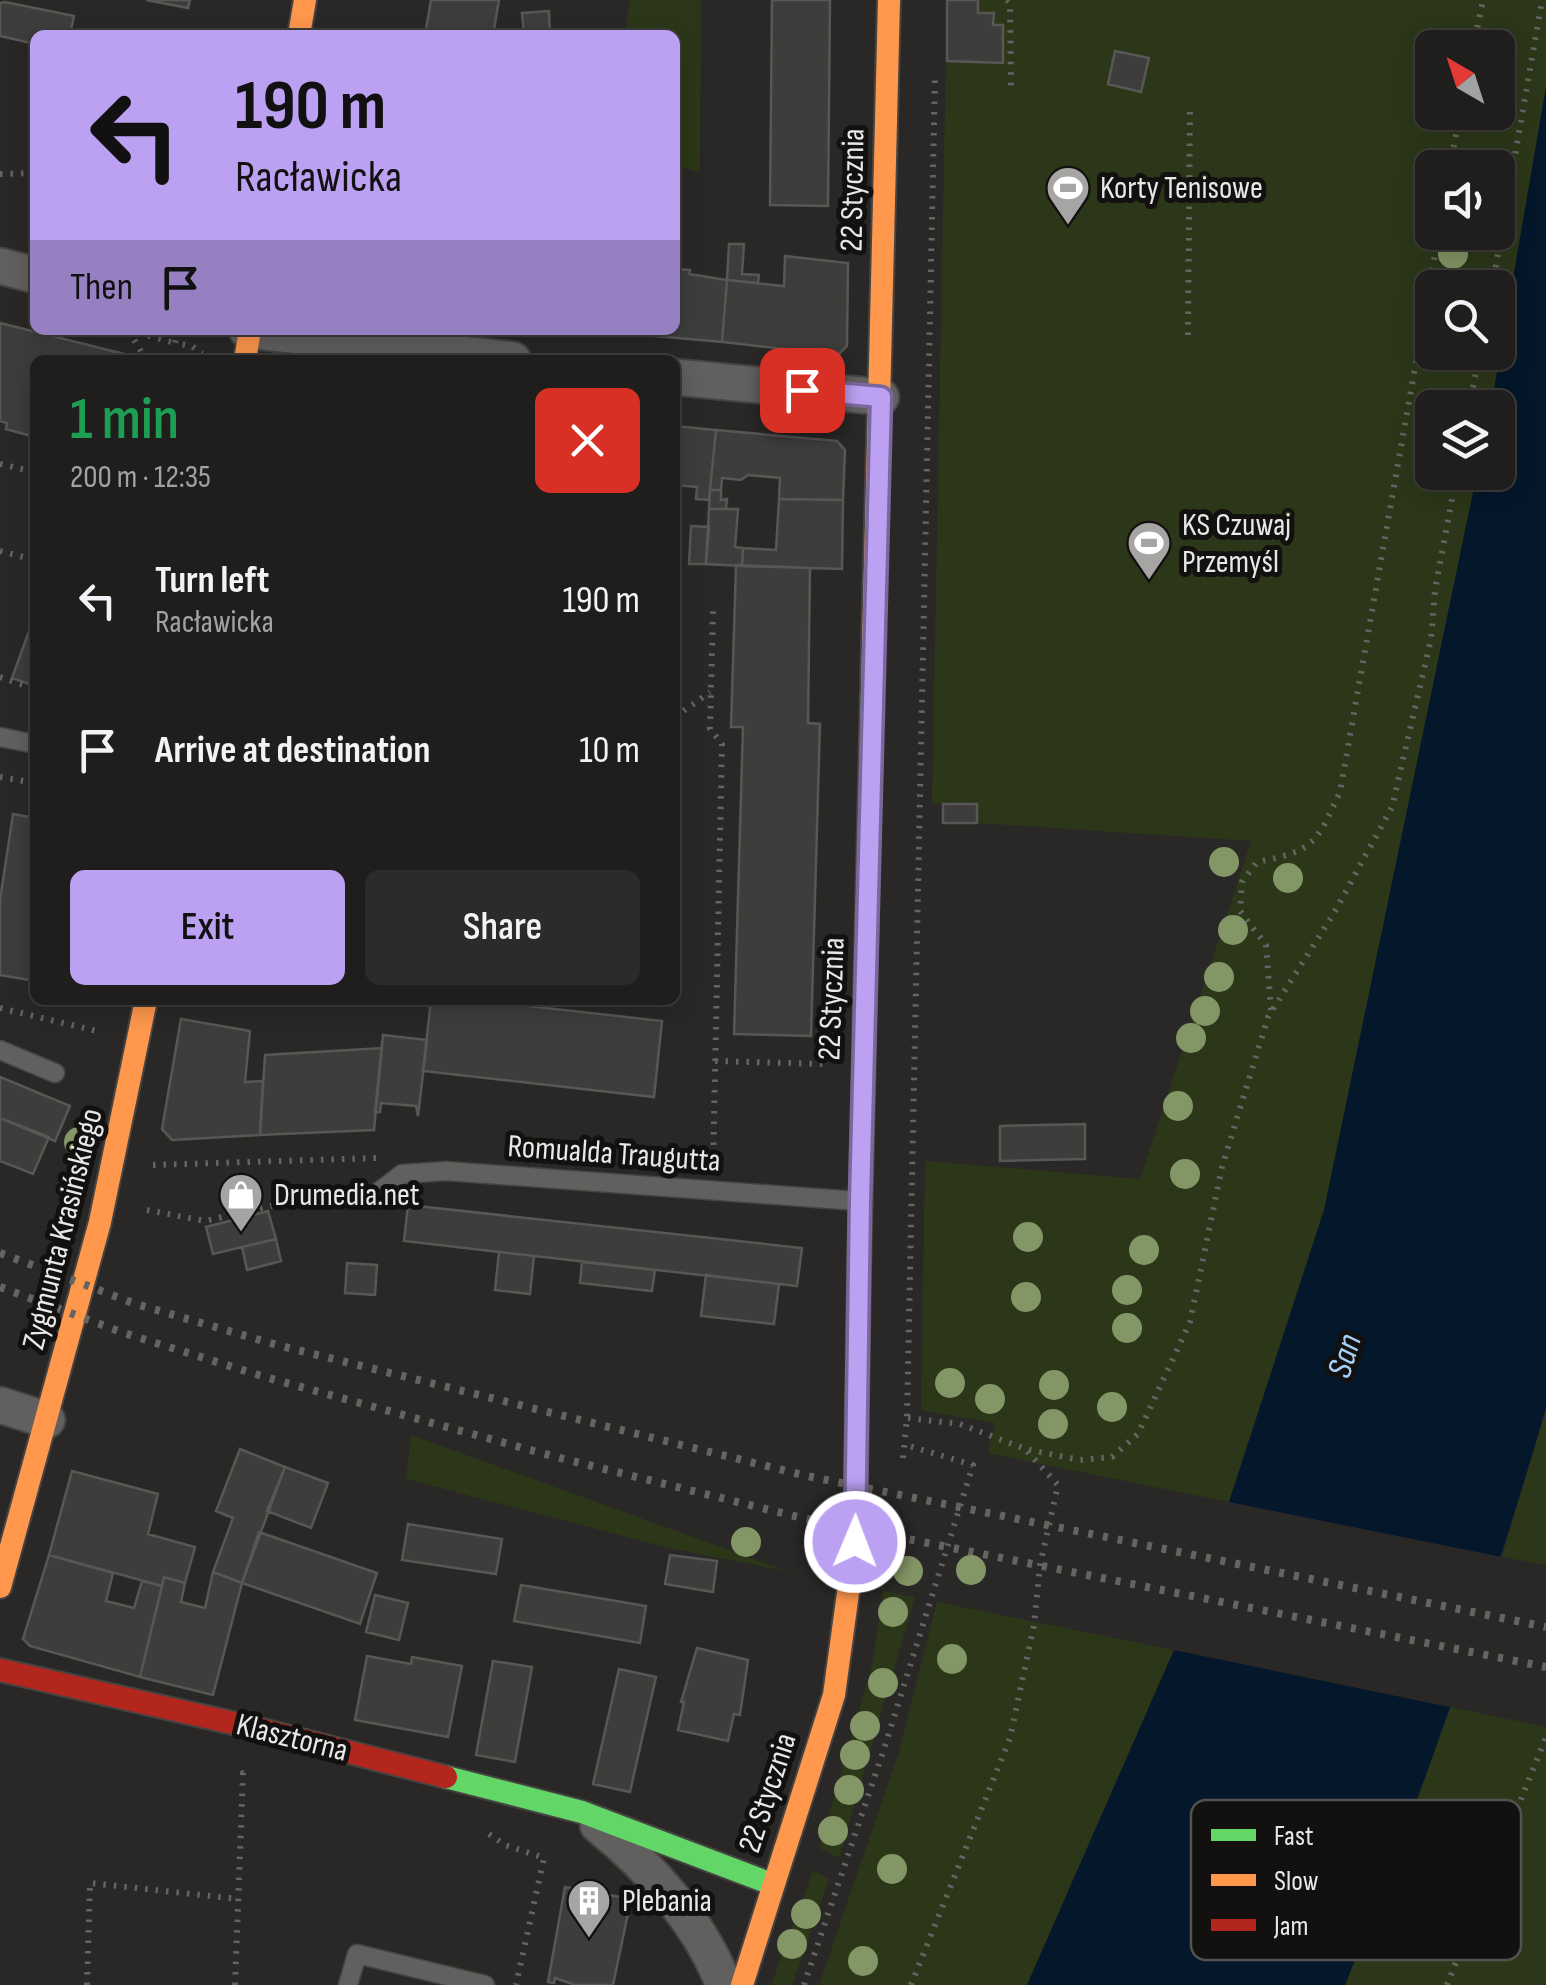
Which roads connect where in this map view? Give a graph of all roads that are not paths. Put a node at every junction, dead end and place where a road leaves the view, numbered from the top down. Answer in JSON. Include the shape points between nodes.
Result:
{"nodes":[{"id":1,"x":305,"y":0,"type":"edge"},
{"id":2,"x":890,"y":0,"type":"edge"},
{"id":3,"x":300,"y":30,"type":"edge"},
{"id":4,"x":0,"y":266,"type":"edge"},
{"id":5,"x":30,"y":274,"type":"edge"},
{"id":6,"x":293,"y":335,"type":"edge"},
{"id":7,"x":469,"y":355,"type":"edge"},
{"id":8,"x":680,"y":377,"type":"edge"},
{"id":9,"x":881,"y":397,"type":"junction"},
{"id":10,"x":0,"y":737,"type":"edge"},
{"id":11,"x":30,"y":743,"type":"edge"},
{"id":12,"x":145,"y":1005,"type":"edge"},
{"id":13,"x":0,"y":1050,"type":"edge"},
{"id":14,"x":55,"y":1073,"type":"dead end"},
{"id":15,"x":372,"y":1197,"type":"road end"},
{"id":16,"x":860,"y":1201,"type":"junction"},
{"id":17,"x":0,"y":1405,"type":"edge"},
{"id":18,"x":47,"y":1420,"type":"junction"},
{"id":19,"x":0,"y":1587,"type":"edge"},
{"id":20,"x":0,"y":1670,"type":"edge"},
{"id":21,"x":582,"y":1812,"type":"junction"},
{"id":22,"x":772,"y":1884,"type":"junction"},
{"id":23,"x":348,"y":1985,"type":"edge"},
{"id":24,"x":485,"y":1985,"type":"edge"},
{"id":25,"x":724,"y":1985,"type":"edge"},
{"id":26,"x":742,"y":1985,"type":"edge"}],
"edges":[{"from":1,"to":3,"type":"street"},
{"from":2,"to":9,"type":"street","name":"22 Stycznia"},
{"from":4,"to":5,"type":"street"},
{"from":6,"to":7,"type":"street"},
{"from":8,"to":9,"type":"street"},
{"from":9,"to":16,"type":"street","name":"22 Stycznia"},
{"from":10,"to":11,"type":"lane"},
{"from":12,"to":18,"type":"street","name":"Zygmunta Krasińskiego","via":[[108,1196]]},
{"from":13,"to":14,"type":"lane"},
{"from":15,"to":16,"type":"lane","name":"Romualda Traugutta","via":[[402,1174],[446,1171]]},
{"from":16,"to":22,"type":"street","name":"22 Stycznia","via":[[855,1542],[834,1694]]},
{"from":17,"to":18,"type":"street"},
{"from":18,"to":19,"type":"street","name":"Zygmunta Krasińskiego"},
{"from":20,"to":21,"type":"street","name":"Klasztorna"},
{"from":21,"to":22,"type":"street","name":"Klasztorna"},
{"from":21,"to":25,"type":"street","name":"Klasztorna","via":[[660,1884],[714,1958]]},
{"from":22,"to":26,"type":"street","name":"22 Stycznia"},
{"from":23,"to":24,"type":"lane","via":[[357,1954]]}]}
